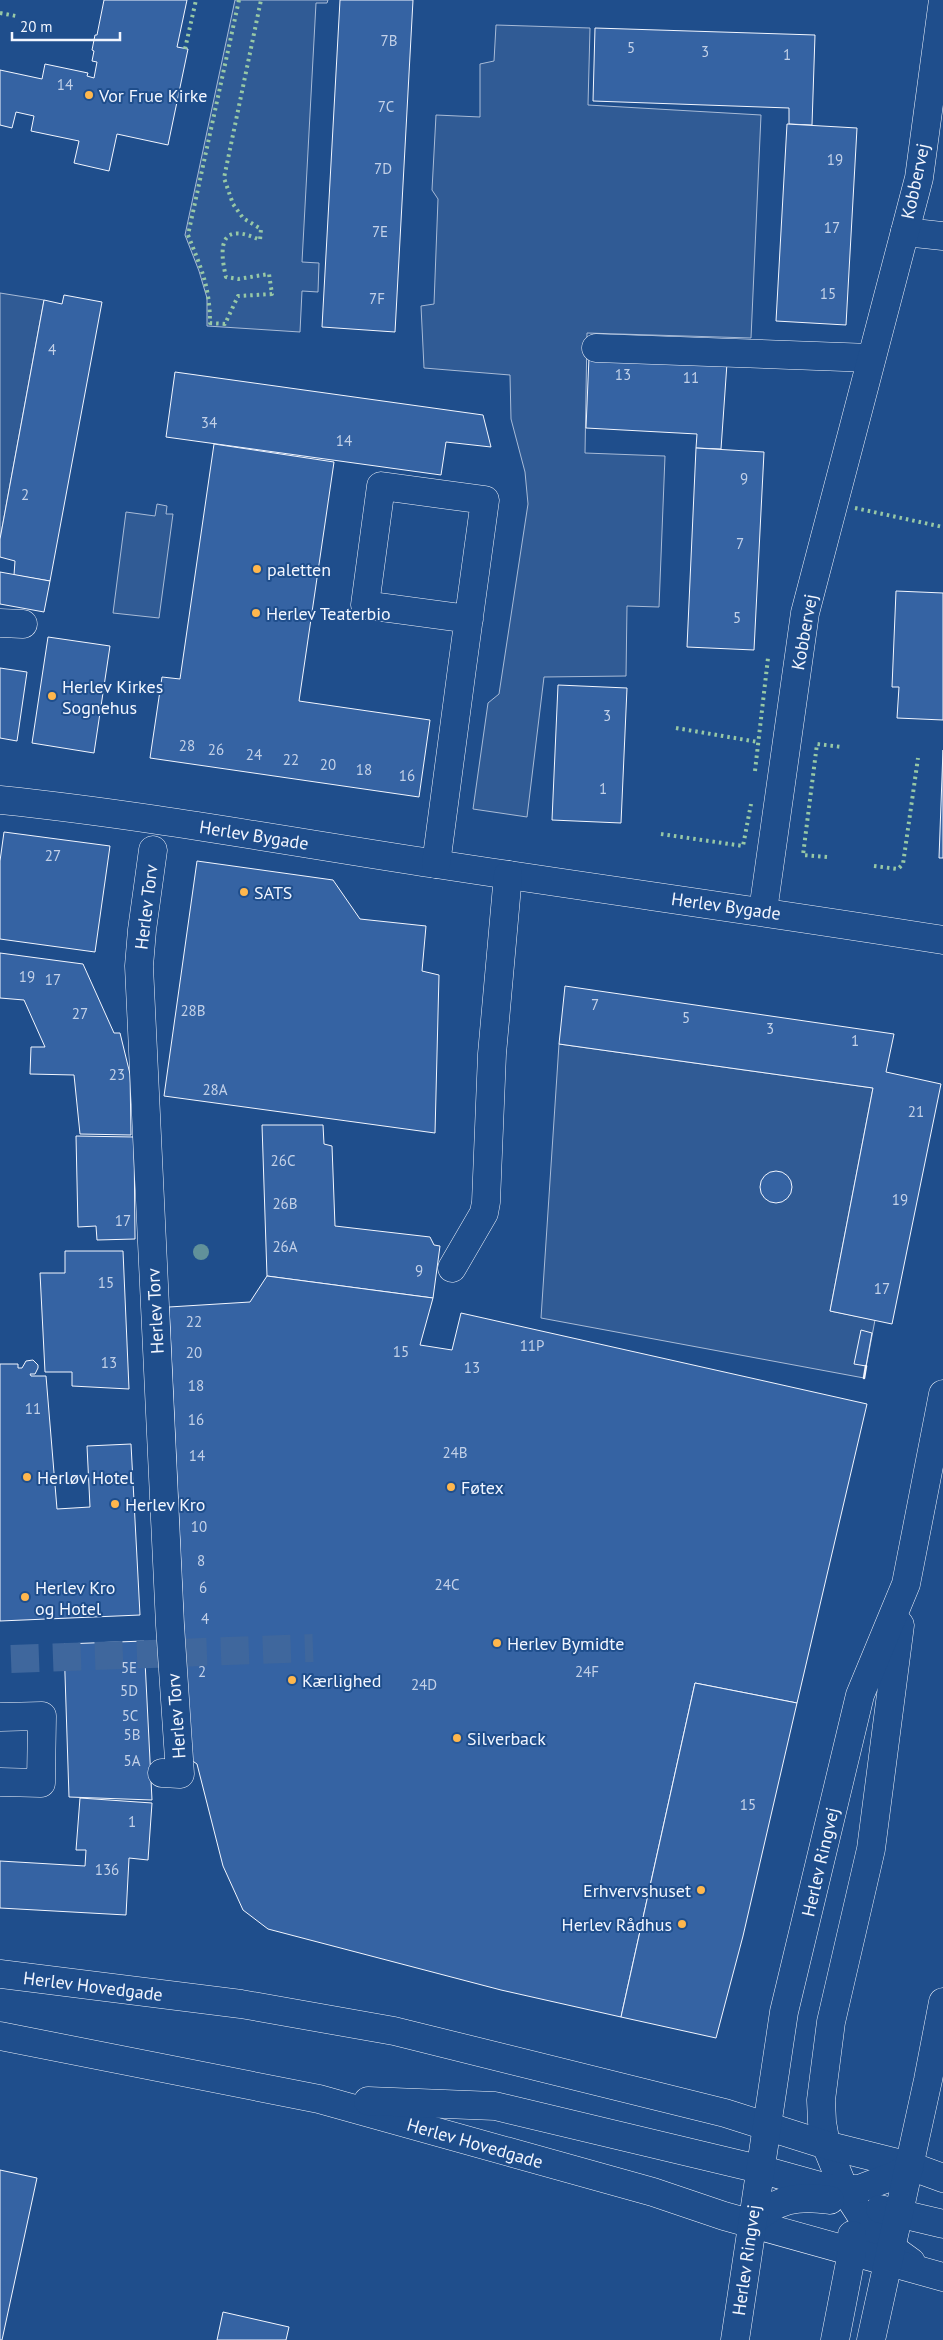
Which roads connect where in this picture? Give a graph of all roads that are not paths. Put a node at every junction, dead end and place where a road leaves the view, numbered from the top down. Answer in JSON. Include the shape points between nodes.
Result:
{"nodes":[{"id":1,"x":943,"y":0,"type":"edge"},
{"id":2,"x":905,"y":232,"type":"junction"},
{"id":3,"x":943,"y":236,"type":"edge"},
{"id":4,"x":596,"y":348,"type":"dead end"},
{"id":5,"x":871,"y":358,"type":"junction"},
{"id":6,"x":469,"y":619,"type":"junction"},
{"id":7,"x":0,"y":800,"type":"edge"},
{"id":8,"x":153,"y":850,"type":"dead end"},
{"id":9,"x":436,"y":864,"type":"junction"},
{"id":10,"x":508,"y":874,"type":"junction"},
{"id":11,"x":764,"y":911,"type":"junction"},
{"id":12,"x":943,"y":940,"type":"edge"},
{"id":13,"x":452,"y":1268,"type":"dead end"},
{"id":14,"x":943,"y":1394,"type":"edge"},
{"id":15,"x":906,"y":1584,"type":"junction"},
{"id":16,"x":0,"y":1717,"type":"edge"},
{"id":17,"x":171,"y":1773,"type":"dead end"},
{"id":18,"x":0,"y":1782,"type":"edge"},
{"id":19,"x":0,"y":1974,"type":"edge"},
{"id":20,"x":943,"y":2002,"type":"edge"},
{"id":21,"x":0,"y":2036,"type":"edge"},
{"id":22,"x":319,"y":2098,"type":"junction"},
{"id":23,"x":766,"y":2126,"type":"junction"},
{"id":24,"x":826,"y":2144,"type":"junction"},
{"id":25,"x":910,"y":2166,"type":"junction"},
{"id":26,"x":759,"y":2169,"type":"junction"},
{"id":27,"x":943,"y":2178,"type":"edge"},
{"id":28,"x":842,"y":2196,"type":"junction"},
{"id":29,"x":899,"y":2213,"type":"junction"},
{"id":30,"x":752,"y":2222,"type":"junction"},
{"id":31,"x":943,"y":2224,"type":"edge"},
{"id":32,"x":852,"y":2252,"type":"junction"},
{"id":33,"x":890,"y":2254,"type":"junction"},
{"id":34,"x":934,"y":2275,"type":"edge"},
{"id":35,"x":735,"y":2340,"type":"edge"},
{"id":36,"x":835,"y":2340,"type":"edge"},
{"id":37,"x":871,"y":2340,"type":"edge"}],
"edges":[{"from":1,"to":2,"type":"main road","name":"Kobbervej","via":[[919,178]]},
{"from":2,"to":3,"type":"main road"},
{"from":2,"to":5,"type":"main road","name":"Kobbervej"},
{"from":4,"to":5,"type":"main road"},
{"from":5,"to":11,"type":"main road","name":"Kobbervej","via":[[805,613]]},
{"from":6,"to":6,"type":"main road","via":[[485,500],[381,486],[365,605]]},
{"from":6,"to":9,"type":"main road"},
{"from":7,"to":9,"type":"main road","name":"Herlev Bygade","via":[[123,814]]},
{"from":8,"to":17,"type":"main road","name":"Herlev Torv","via":[[139,966],[169,1595]]},
{"from":9,"to":10,"type":"main road","name":"Herlev Bygade"},
{"from":10,"to":11,"type":"main road","name":"Herlev Bygade"},
{"from":10,"to":13,"type":"main road","via":[[492,1054],[484,1213]]},
{"from":11,"to":12,"type":"main road","name":"Herlev Bygade"},
{"from":14,"to":15,"type":"main road","name":"Herlev Ringvej"},
{"from":15,"to":23,"type":"main road","name":"Herlev Ringvej","via":[[860,1696],[784,2012]]},
{"from":15,"to":24,"type":"main road","via":[[871,1849],[842,1964],[825,2059],[821,2100]]},
{"from":16,"to":18,"type":"main road","via":[[42,1716],[41,1783]]},
{"from":19,"to":23,"type":"main road","name":"Herlev Hovedgade","via":[[241,2004],[394,2031]]},
{"from":20,"to":25,"type":"main road"},
{"from":21,"to":22,"type":"main road","name":"Herlev Hovedgade"},
{"from":22,"to":26,"type":"main road","via":[[494,2106]]},
{"from":22,"to":30,"type":"main road","name":"Herlev Hovedgade"},
{"from":23,"to":24,"type":"main road","name":"Herlev Hovedgade"},
{"from":23,"to":26,"type":"main road","name":"Herlev Ringvej"},
{"from":23,"to":28,"type":"main road","via":[[794,2143]]},
{"from":24,"to":25,"type":"main road","name":"Herlev Hovedgade"},
{"from":24,"to":28,"type":"main road"},
{"from":25,"to":27,"type":"main road","name":"Herlev Hovedgade"},
{"from":25,"to":28,"type":"main road","via":[[896,2175]]},
{"from":25,"to":29,"type":"main road"},
{"from":26,"to":28,"type":"main road"},
{"from":26,"to":30,"type":"main road","name":"Herlev Ringvej"},
{"from":28,"to":29,"type":"main road"},
{"from":28,"to":30,"type":"main road","via":[[781,2201]]},
{"from":28,"to":32,"type":"main road","via":[[852,2234]]},
{"from":28,"to":33,"type":"main road"},
{"from":29,"to":31,"type":"main road"},
{"from":29,"to":33,"type":"main road"},
{"from":30,"to":32,"type":"main road","name":"Herlev Hovedgade"},
{"from":30,"to":35,"type":"main road","name":"Herlev Ringvej"},
{"from":32,"to":33,"type":"main road","name":"Herlev Hovedgade"},
{"from":32,"to":36,"type":"main road"},
{"from":33,"to":34,"type":"main road","name":"Herlev Hovedgade"},
{"from":33,"to":37,"type":"main road"}]}
